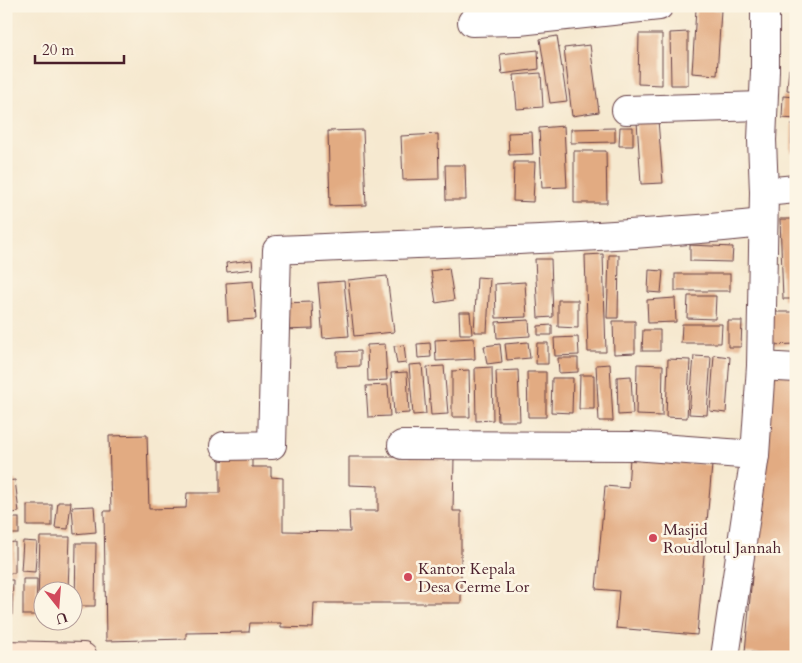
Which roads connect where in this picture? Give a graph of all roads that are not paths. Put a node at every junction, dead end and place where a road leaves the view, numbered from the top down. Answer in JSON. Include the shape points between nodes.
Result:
{"nodes":[{"id":1,"x":659,"y":6,"type":"edge"},
{"id":2,"x":765,"y":6,"type":"edge"},
{"id":3,"x":472,"y":22,"type":"dead end"},
{"id":4,"x":764,"y":106,"type":"junction"},
{"id":5,"x":626,"y":110,"type":"dead end"},
{"id":6,"x":796,"y":189,"type":"edge"},
{"id":7,"x":764,"y":192,"type":"junction"},
{"id":8,"x":763,"y":223,"type":"junction"},
{"id":9,"x":761,"y":366,"type":"junction"},
{"id":10,"x":796,"y":368,"type":"edge"},
{"id":11,"x":402,"y":445,"type":"dead end"},
{"id":12,"x":224,"y":446,"type":"dead end"},
{"id":13,"x":755,"y":456,"type":"junction"},
{"id":14,"x":6,"y":655,"type":"edge"},
{"id":15,"x":83,"y":657,"type":"edge"},
{"id":16,"x":725,"y":657,"type":"edge"}],
"edges":[{"from":1,"to":3,"type":"street"},
{"from":2,"to":4,"type":"street"},
{"from":4,"to":5,"type":"street"},
{"from":4,"to":7,"type":"street"},
{"from":6,"to":7,"type":"street"},
{"from":7,"to":8,"type":"street"},
{"from":8,"to":9,"type":"street"},
{"from":8,"to":12,"type":"street","via":[[553,239],[277,250],[272,445]]},
{"from":9,"to":10,"type":"street"},
{"from":9,"to":13,"type":"street"},
{"from":11,"to":13,"type":"street","via":[[633,446]]},
{"from":13,"to":16,"type":"street"},
{"from":14,"to":15,"type":"main road"}]}
